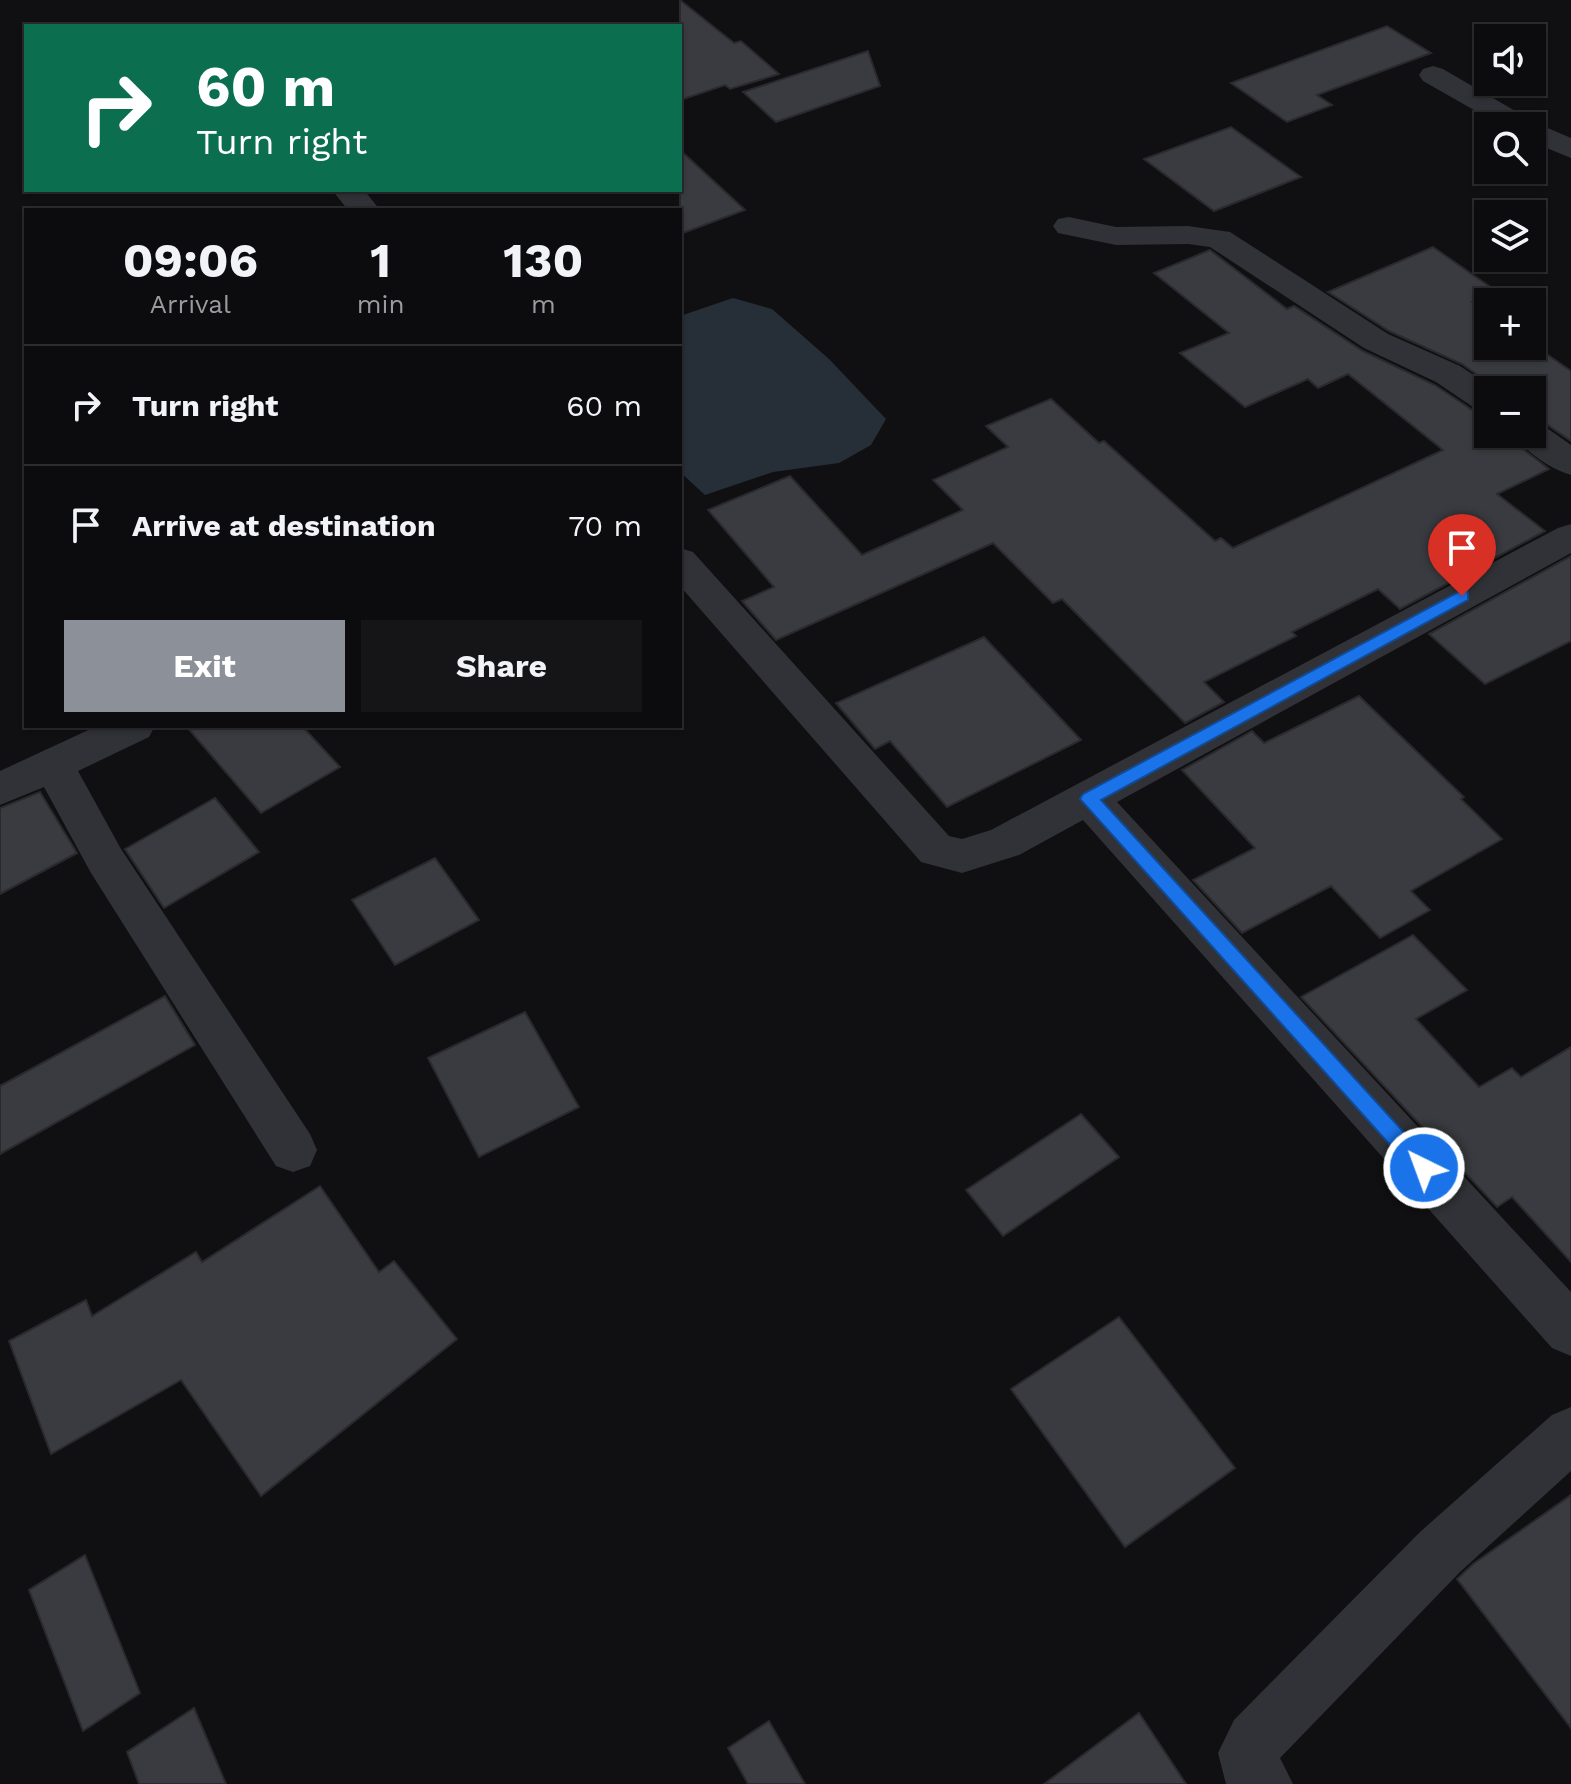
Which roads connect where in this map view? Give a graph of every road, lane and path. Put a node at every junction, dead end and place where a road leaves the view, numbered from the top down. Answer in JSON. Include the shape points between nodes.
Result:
{"nodes":[{"id":1,"x":1433,"y":75,"type":"dead end"},
{"id":2,"x":1498,"y":112,"type":"edge"},
{"id":3,"x":1546,"y":137,"type":"edge"},
{"id":4,"x":1571,"y":149,"type":"edge"},
{"id":5,"x":349,"y":192,"type":"edge"},
{"id":6,"x":363,"y":208,"type":"edge"},
{"id":7,"x":1069,"y":226,"type":"dead end"},
{"id":8,"x":1474,"y":392,"type":"edge"},
{"id":9,"x":1546,"y":444,"type":"edge"},
{"id":10,"x":1571,"y":463,"type":"edge"},
{"id":11,"x":1571,"y":537,"type":"edge"},
{"id":12,"x":682,"y":563,"type":"edge"},
{"id":13,"x":131,"y":728,"type":"edge"},
{"id":14,"x":54,"y":766,"type":"junction"},
{"id":15,"x":0,"y":789,"type":"edge"},
{"id":16,"x":1089,"y":799,"type":"junction"},
{"id":17,"x":293,"y":1150,"type":"dead end"},
{"id":18,"x":1571,"y":1330,"type":"edge"},
{"id":19,"x":1571,"y":1434,"type":"edge"},
{"id":20,"x":1262,"y":1784,"type":"edge"}],
"edges":[{"from":1,"to":2,"type":"street"},
{"from":3,"to":4,"type":"street"},
{"from":5,"to":6,"type":"street"},
{"from":7,"to":8,"type":"street","via":[[1116,236],[1219,239],[1376,341]]},
{"from":9,"to":10,"type":"street"},
{"from":11,"to":16,"type":"street"},
{"from":12,"to":16,"type":"street","via":[[936,850],[962,856],[1004,843]]},
{"from":13,"to":14,"type":"street"},
{"from":14,"to":15,"type":"street"},
{"from":14,"to":17,"type":"street","via":[[106,861]]},
{"from":16,"to":18,"type":"street"},
{"from":19,"to":20,"type":"street","via":[[1440,1552],[1255,1741],[1248,1753],[1250,1768]]}]}
